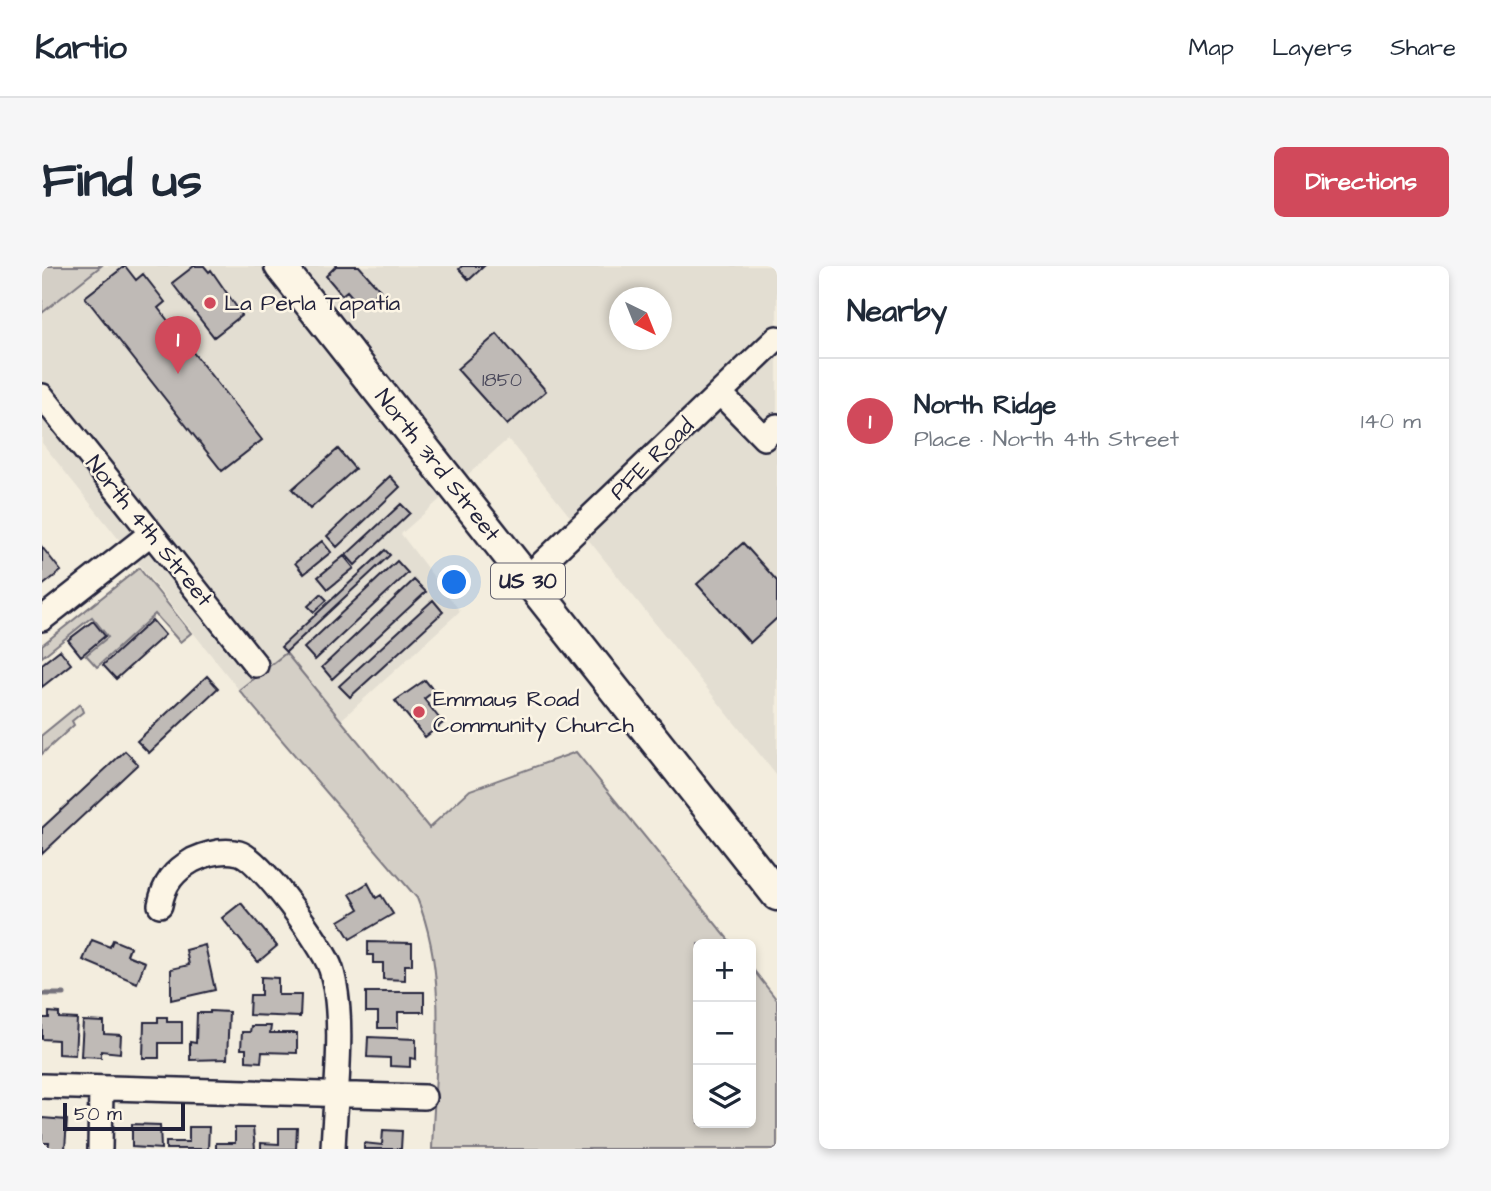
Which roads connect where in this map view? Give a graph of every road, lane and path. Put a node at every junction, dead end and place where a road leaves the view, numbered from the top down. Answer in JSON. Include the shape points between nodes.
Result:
{"nodes":[{"id":1,"x":285,"y":268,"type":"edge"},
{"id":2,"x":777,"y":338,"type":"edge"},
{"id":3,"x":720,"y":393,"type":"junction"},
{"id":4,"x":42,"y":396,"type":"edge"},
{"id":5,"x":777,"y":426,"type":"edge"},
{"id":6,"x":150,"y":534,"type":"junction"},
{"id":7,"x":526,"y":579,"type":"junction"},
{"id":8,"x":42,"y":620,"type":"edge"},
{"id":9,"x":256,"y":665,"type":"dead end"},
{"id":10,"x":777,"y":895,"type":"edge"},
{"id":11,"x":160,"y":905,"type":"dead end"},
{"id":12,"x":42,"y":1086,"type":"edge"},
{"id":13,"x":102,"y":1089,"type":"junction"},
{"id":14,"x":335,"y":1094,"type":"junction"},
{"id":15,"x":424,"y":1097,"type":"dead end"},
{"id":16,"x":100,"y":1149,"type":"edge"},
{"id":17,"x":333,"y":1149,"type":"edge"}],
"edges":[{"from":1,"to":7,"type":"main road","name":"North 3rd Street","number":"US 30"},
{"from":2,"to":3,"type":"street","name":"PFE Road"},
{"from":3,"to":5,"type":"street","via":[[764,438]]},
{"from":3,"to":7,"type":"street","name":"PFE Road"},
{"from":4,"to":6,"type":"street","name":"North 4th Street"},
{"from":6,"to":8,"type":"street"},
{"from":6,"to":9,"type":"street","name":"North 4th Street"},
{"from":7,"to":10,"type":"main road","name":"North 3rd Street","number":"US 30"},
{"from":11,"to":14,"type":"street","via":[[164,885],[177,871],[210,852],[242,853],[260,868],[319,943],[329,964],[338,993]]},
{"from":12,"to":13,"type":"street"},
{"from":13,"to":14,"type":"street"},
{"from":13,"to":16,"type":"street"},
{"from":14,"to":15,"type":"street"},
{"from":14,"to":17,"type":"street"}]}
